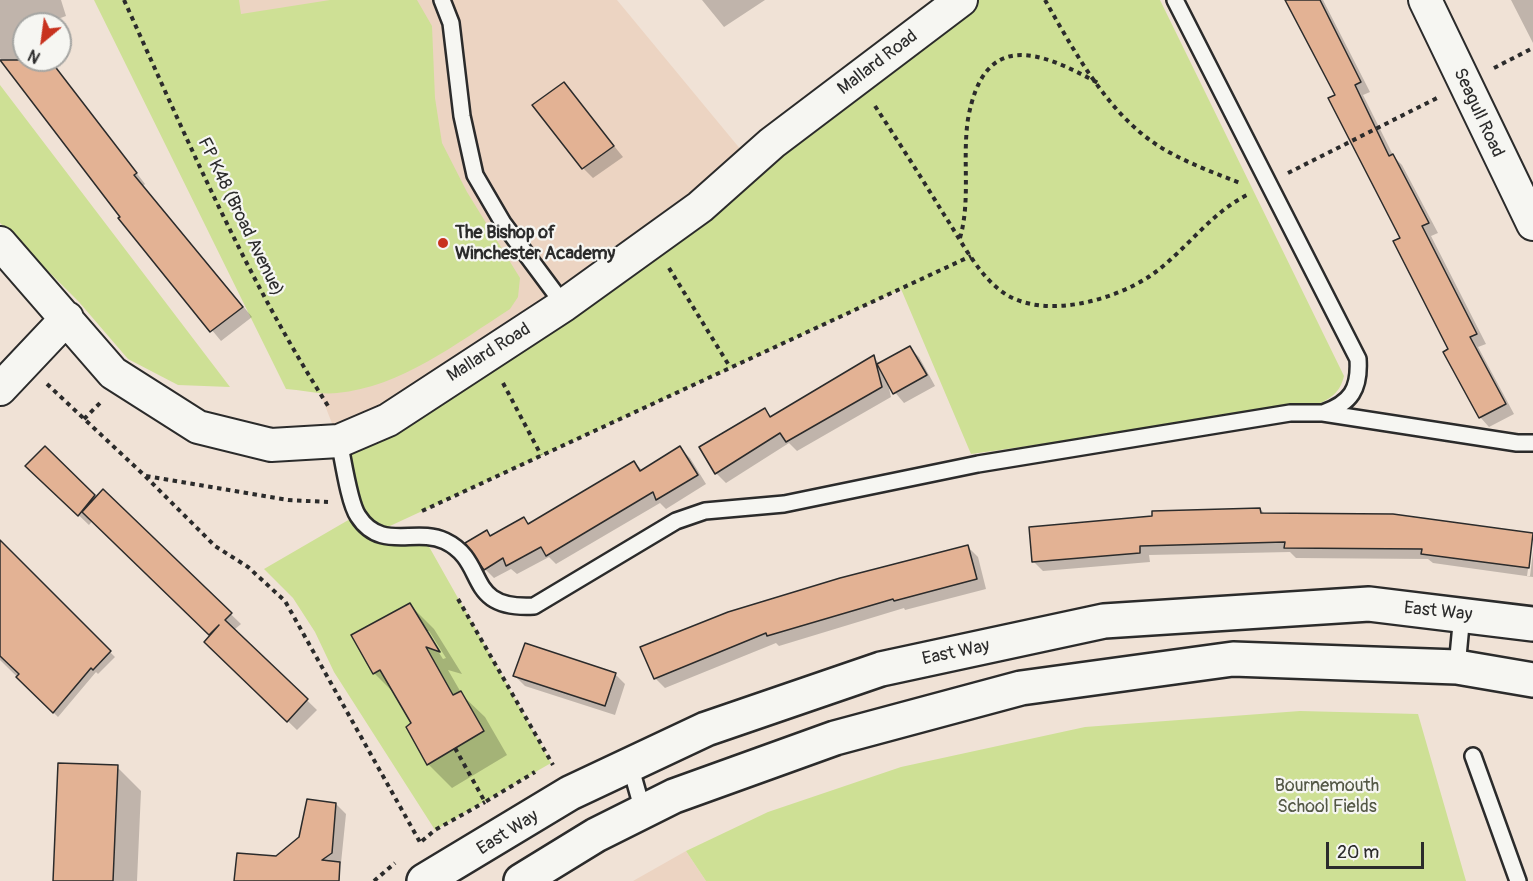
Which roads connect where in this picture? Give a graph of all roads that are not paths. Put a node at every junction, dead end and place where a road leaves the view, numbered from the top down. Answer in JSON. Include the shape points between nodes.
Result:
{"nodes":[{"id":1,"x":442,"y":0,"type":"edge"},
{"id":2,"x":962,"y":0,"type":"edge"},
{"id":3,"x":1175,"y":0,"type":"edge"},
{"id":4,"x":1425,"y":0,"type":"edge"},
{"id":5,"x":1533,"y":225,"type":"edge"},
{"id":6,"x":0,"y":243,"type":"edge"},
{"id":7,"x":564,"y":305,"type":"junction"},
{"id":8,"x":67,"y":318,"type":"junction"},
{"id":9,"x":0,"y":389,"type":"edge"},
{"id":10,"x":1323,"y":413,"type":"junction"},
{"id":11,"x":339,"y":441,"type":"junction"},
{"id":12,"x":1533,"y":443,"type":"edge"},
{"id":13,"x":1462,"y":614,"type":"junction"},
{"id":14,"x":1533,"y":624,"type":"edge"},
{"id":15,"x":1456,"y":667,"type":"junction"},
{"id":16,"x":1533,"y":680,"type":"edge"},
{"id":17,"x":1473,"y":756,"type":"dead end"},
{"id":18,"x":630,"y":765,"type":"junction"},
{"id":19,"x":643,"y":812,"type":"junction"},
{"id":20,"x":431,"y":877,"type":"edge"},
{"id":21,"x":521,"y":881,"type":"edge"},
{"id":22,"x":1518,"y":881,"type":"edge"}],
"edges":[{"from":1,"to":7,"type":"lane","via":[[451,23],[462,116],[475,176],[503,223]]},
{"from":2,"to":7,"type":"street","name":"Mallard Road","via":[[772,143],[699,207]]},
{"from":3,"to":10,"type":"lane","via":[[1358,359],[1359,376],[1352,394],[1341,406]]},
{"from":4,"to":5,"type":"street","name":"Seagull Road"},
{"from":6,"to":8,"type":"street","name":"Mallard Road"},
{"from":7,"to":11,"type":"street","name":"Mallard Road","via":[[388,420]]},
{"from":8,"to":9,"type":"street"},
{"from":8,"to":11,"type":"street","name":"Mallard Road","via":[[113,373],[198,427],[271,446]]},
{"from":10,"to":11,"type":"lane","via":[[1290,413],[978,464],[784,504],[705,511],[676,521],[534,606],[513,607],[496,602],[484,591],[461,552],[445,541],[423,536],[402,539],[376,532],[357,515]]},
{"from":10,"to":12,"type":"lane"},
{"from":13,"to":14,"type":"street","name":"East Way"},
{"from":13,"to":15,"type":"lane"},
{"from":13,"to":18,"type":"street","name":"East Way","via":[[1369,604],[1104,621],[880,669],[706,729]]},
{"from":15,"to":16,"type":"street"},
{"from":15,"to":19,"type":"street","via":[[1233,659],[1021,688],[835,738],[674,796]]},
{"from":17,"to":22,"type":"lane"},
{"from":18,"to":19,"type":"lane"},
{"from":18,"to":20,"type":"street","name":"East Way","via":[[570,794]]},
{"from":19,"to":21,"type":"street","via":[[596,835]]}]}
